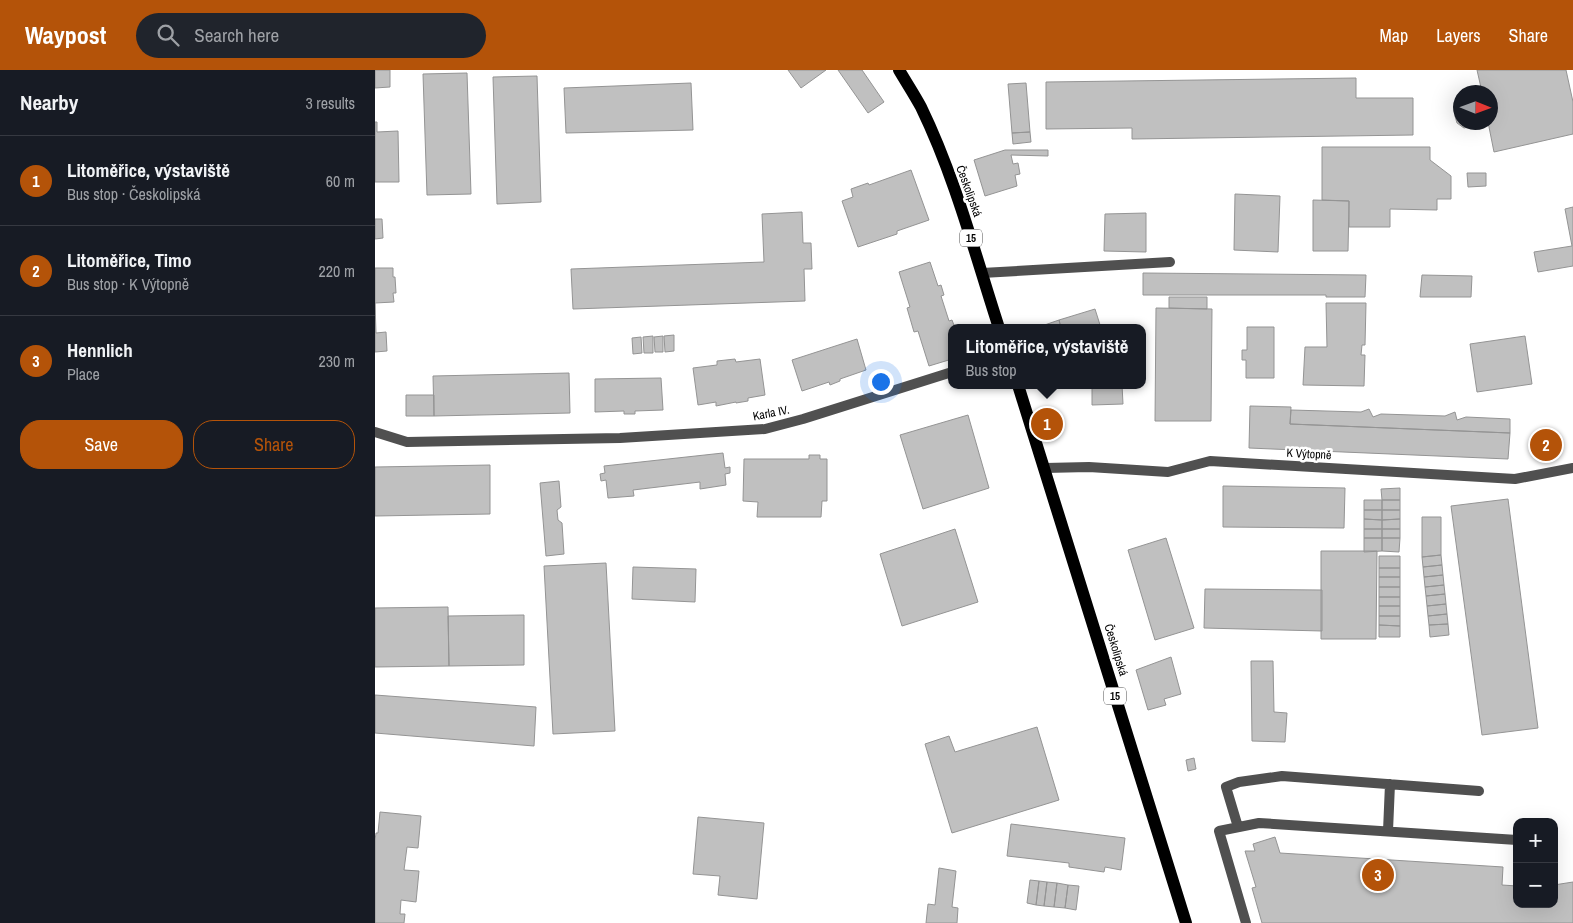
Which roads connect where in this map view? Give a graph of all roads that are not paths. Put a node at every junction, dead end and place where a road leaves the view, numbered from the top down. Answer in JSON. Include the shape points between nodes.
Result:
{"nodes":[{"id":1,"x":899,"y":70,"type":"edge"},
{"id":2,"x":1170,"y":262,"type":"dead end"},
{"id":3,"x":981,"y":273,"type":"junction"},
{"id":4,"x":998,"y":324,"type":"edge"},
{"id":5,"x":948,"y":373,"type":"edge"},
{"id":6,"x":1019,"y":389,"type":"edge"},
{"id":7,"x":375,"y":432,"type":"edge"},
{"id":8,"x":1045,"y":468,"type":"junction"},
{"id":9,"x":1573,"y":468,"type":"edge"},
{"id":10,"x":1390,"y":784,"type":"junction"},
{"id":11,"x":1479,"y":791,"type":"dead end"},
{"id":12,"x":1238,"y":827,"type":"junction"},
{"id":13,"x":1388,"y":831,"type":"junction"},
{"id":14,"x":1513,"y":840,"type":"edge"},
{"id":15,"x":1186,"y":923,"type":"edge"},
{"id":16,"x":1246,"y":923,"type":"edge"}],
"edges":[{"from":1,"to":3,"type":"main road","name":"Českolipská","number":"15","via":[[920,106],[939,150]]},
{"from":2,"to":3,"type":"street"},
{"from":3,"to":4,"type":"main road","name":"Českolipská","number":"15"},
{"from":5,"to":7,"type":"street","name":"Karla IV.","via":[[765,429],[588,439],[407,442]]},
{"from":6,"to":8,"type":"main road","name":"Českolipská","number":"15"},
{"from":8,"to":9,"type":"street","name":"K Výtopně","via":[[1168,472],[1210,461],[1515,479]]},
{"from":8,"to":15,"type":"main road","name":"Českolipská","number":"15"},
{"from":10,"to":11,"type":"street"},
{"from":10,"to":12,"type":"street","via":[[1282,776],[1239,782],[1226,787]]},
{"from":10,"to":13,"type":"street"},
{"from":12,"to":13,"type":"street","via":[[1259,823]]},
{"from":12,"to":16,"type":"street","via":[[1219,831]]},
{"from":13,"to":14,"type":"street"}]}
